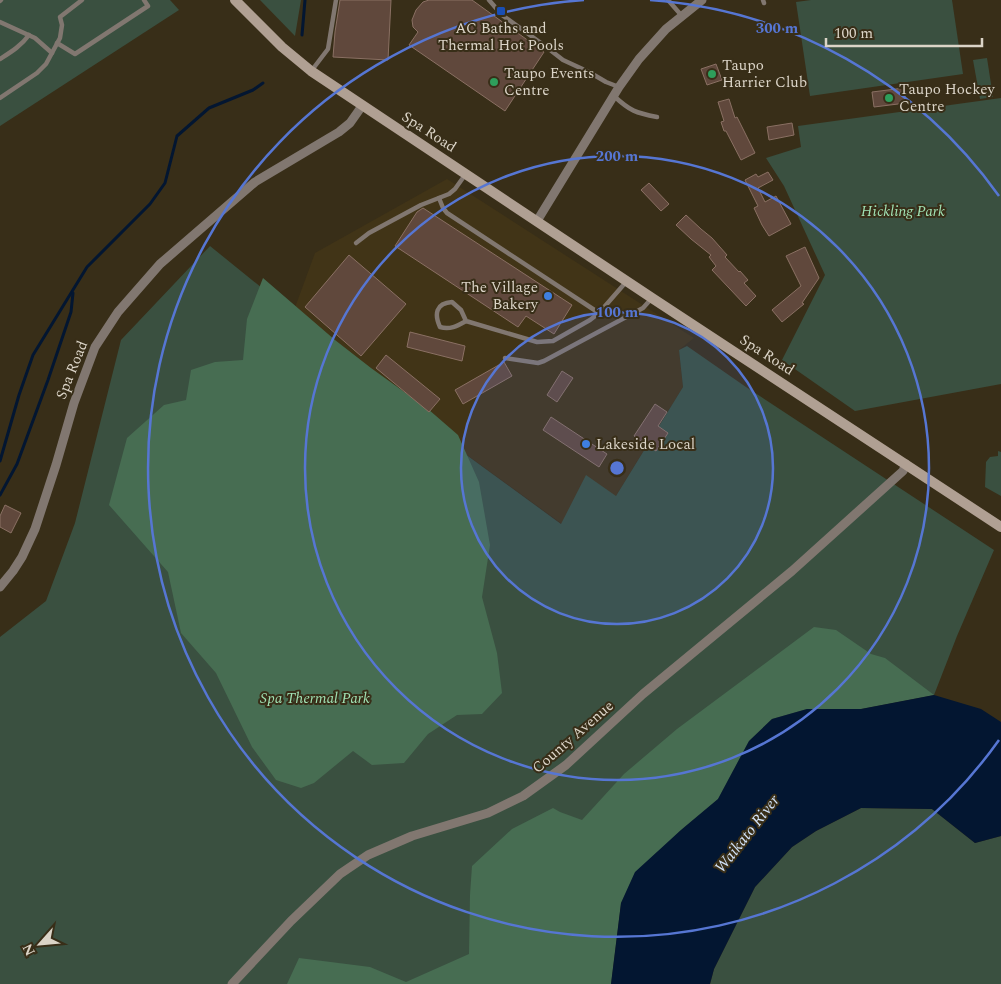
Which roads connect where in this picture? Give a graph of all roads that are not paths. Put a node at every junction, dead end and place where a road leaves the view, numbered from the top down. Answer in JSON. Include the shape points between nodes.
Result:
{"nodes":[{"id":1,"x":82,"y":0,"type":"edge"},
{"id":2,"x":144,"y":0,"type":"edge"},
{"id":3,"x":235,"y":0,"type":"edge"},
{"id":4,"x":336,"y":0,"type":"edge"},
{"id":5,"x":668,"y":0,"type":"edge"},
{"id":6,"x":702,"y":0,"type":"edge"},
{"id":7,"x":491,"y":1,"type":"edge"},
{"id":8,"x":682,"y":16,"type":"junction"},
{"id":9,"x":0,"y":22,"type":"edge"},
{"id":10,"x":29,"y":35,"type":"junction"},
{"id":11,"x":57,"y":43,"type":"junction"},
{"id":12,"x":52,"y":53,"type":"junction"},
{"id":13,"x":0,"y":59,"type":"edge"},
{"id":14,"x":311,"y":71,"type":"junction"},
{"id":15,"x":619,"y":87,"type":"junction"},
{"id":16,"x":614,"y":96,"type":"junction"},
{"id":17,"x":0,"y":98,"type":"edge"},
{"id":18,"x":362,"y":106,"type":"junction"},
{"id":19,"x":657,"y":117,"type":"dead end"},
{"id":20,"x":466,"y":174,"type":"junction"},
{"id":21,"x":438,"y":198,"type":"junction"},
{"id":22,"x":537,"y":221,"type":"junction"},
{"id":23,"x":356,"y":243,"type":"dead end"},
{"id":24,"x":627,"y":281,"type":"junction"},
{"id":25,"x":652,"y":298,"type":"junction"},
{"id":26,"x":598,"y":313,"type":"junction"},
{"id":27,"x":466,"y":321,"type":"junction"},
{"id":28,"x":505,"y":358,"type":"dead end"},
{"id":29,"x":906,"y":464,"type":"junction"},
{"id":30,"x":1001,"y":527,"type":"edge"},
{"id":31,"x":0,"y":587,"type":"edge"},
{"id":32,"x":232,"y":984,"type":"edge"}],
"edges":[{"from":1,"to":11,"type":"lane","via":[[60,17],[62,31]]},
{"from":2,"to":11,"type":"lane","via":[[148,6],[75,54]]},
{"from":3,"to":14,"type":"main road"},
{"from":4,"to":14,"type":"lane","via":[[328,49]]},
{"from":5,"to":8,"type":"lane"},
{"from":6,"to":8,"type":"street"},
{"from":7,"to":15,"type":"lane","via":[[502,15],[563,60]]},
{"from":8,"to":15,"type":"street","via":[[652,44]]},
{"from":9,"to":10,"type":"lane"},
{"from":10,"to":12,"type":"lane"},
{"from":10,"to":13,"type":"lane"},
{"from":11,"to":12,"type":"lane"},
{"from":12,"to":17,"type":"lane","via":[[37,73]]},
{"from":14,"to":18,"type":"main road"},
{"from":15,"to":16,"type":"street"},
{"from":16,"to":19,"type":"lane","via":[[627,108]]},
{"from":16,"to":22,"type":"street"},
{"from":18,"to":20,"type":"main road","name":"Spa Road"},
{"from":18,"to":31,"type":"street","name":"Spa Road","via":[[339,132],[255,182],[160,264],[118,312],[95,347],[35,529],[13,571]]},
{"from":20,"to":21,"type":"lane","via":[[455,189]]},
{"from":20,"to":22,"type":"main road","name":"Spa Road"},
{"from":21,"to":23,"type":"lane","via":[[369,233]]},
{"from":21,"to":26,"type":"lane","via":[[446,213]]},
{"from":22,"to":24,"type":"main road","name":"Spa Road"},
{"from":24,"to":25,"type":"main road","name":"Spa Road"},
{"from":24,"to":26,"type":"lane"},
{"from":25,"to":28,"type":"lane","via":[[643,308],[544,361]]},
{"from":25,"to":29,"type":"main road","name":"Spa Road"},
{"from":26,"to":27,"type":"lane","via":[[549,342],[537,342]]},
{"from":27,"to":27,"type":"lane","via":[[446,329],[440,327],[436,314],[439,307],[452,302]]},
{"from":29,"to":30,"type":"main road","name":"Spa Road"},
{"from":29,"to":32,"type":"street","name":"County Avenue","via":[[903,471],[792,571],[643,694],[566,764],[523,796],[488,813],[412,836],[368,854],[340,874]]}]}
